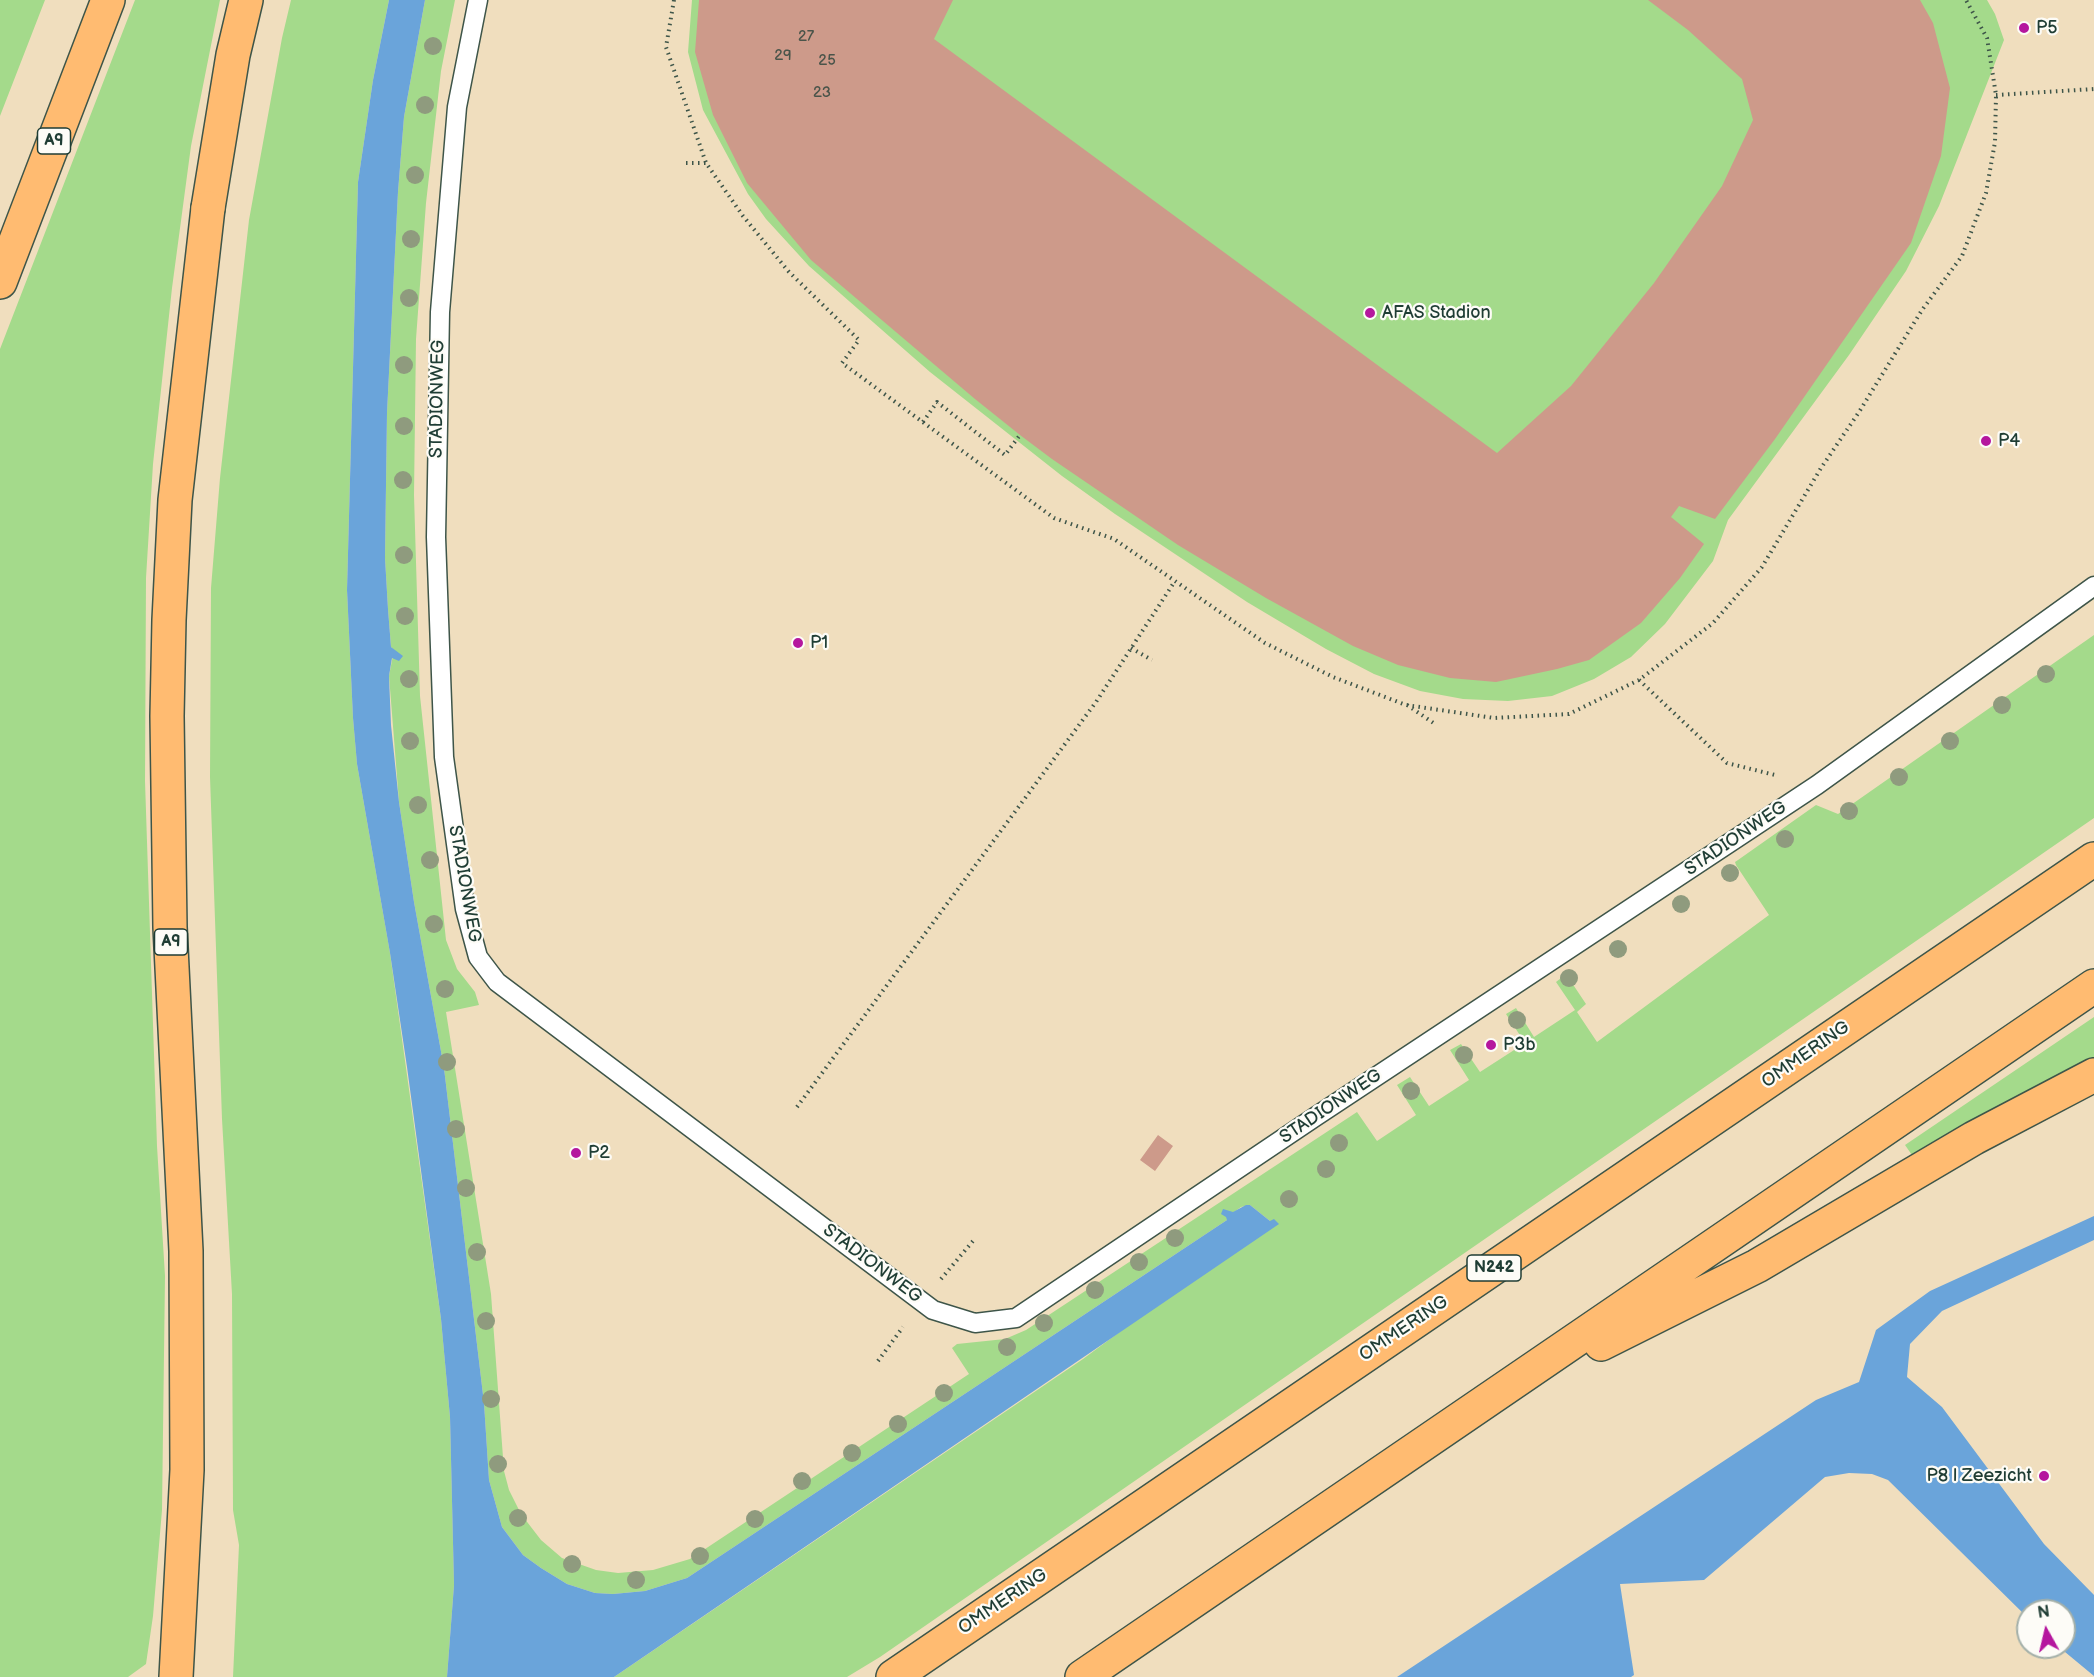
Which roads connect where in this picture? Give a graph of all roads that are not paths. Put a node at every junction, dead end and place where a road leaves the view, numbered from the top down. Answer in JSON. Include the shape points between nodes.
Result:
{"nodes":[{"id":1,"x":108,"y":0,"type":"edge"},
{"id":2,"x":246,"y":0,"type":"edge"},
{"id":3,"x":478,"y":0,"type":"edge"},
{"id":4,"x":0,"y":282,"type":"edge"},
{"id":5,"x":2094,"y":586,"type":"edge"},
{"id":6,"x":2094,"y":859,"type":"edge"},
{"id":7,"x":2094,"y":986,"type":"edge"},
{"id":8,"x":2094,"y":1075,"type":"edge"},
{"id":9,"x":1495,"y":1397,"type":"junction"},
{"id":10,"x":176,"y":1677,"type":"edge"},
{"id":11,"x":893,"y":1677,"type":"edge"},
{"id":12,"x":1082,"y":1677,"type":"edge"}],
"edges":[{"from":1,"to":4,"type":"highway","number":"A9"},
{"from":2,"to":10,"type":"highway","number":"A9","via":[[208,208],[175,500],[169,620],[166,716],[170,927],[186,1251],[187,1470]]},
{"from":3,"to":5,"type":"lane","name":"STADIONWEG","via":[[457,107],[440,312],[436,537],[444,757],[465,909],[478,957],[497,982],[933,1310],[975,1323],[1016,1318],[1817,785]]},
{"from":6,"to":11,"type":"highway","name":"OMMERING","number":"N242"},
{"from":7,"to":9,"type":"highway"},
{"from":8,"to":9,"type":"highway","via":[[1974,1138],[1757,1266]]},
{"from":9,"to":12,"type":"highway"}]}
